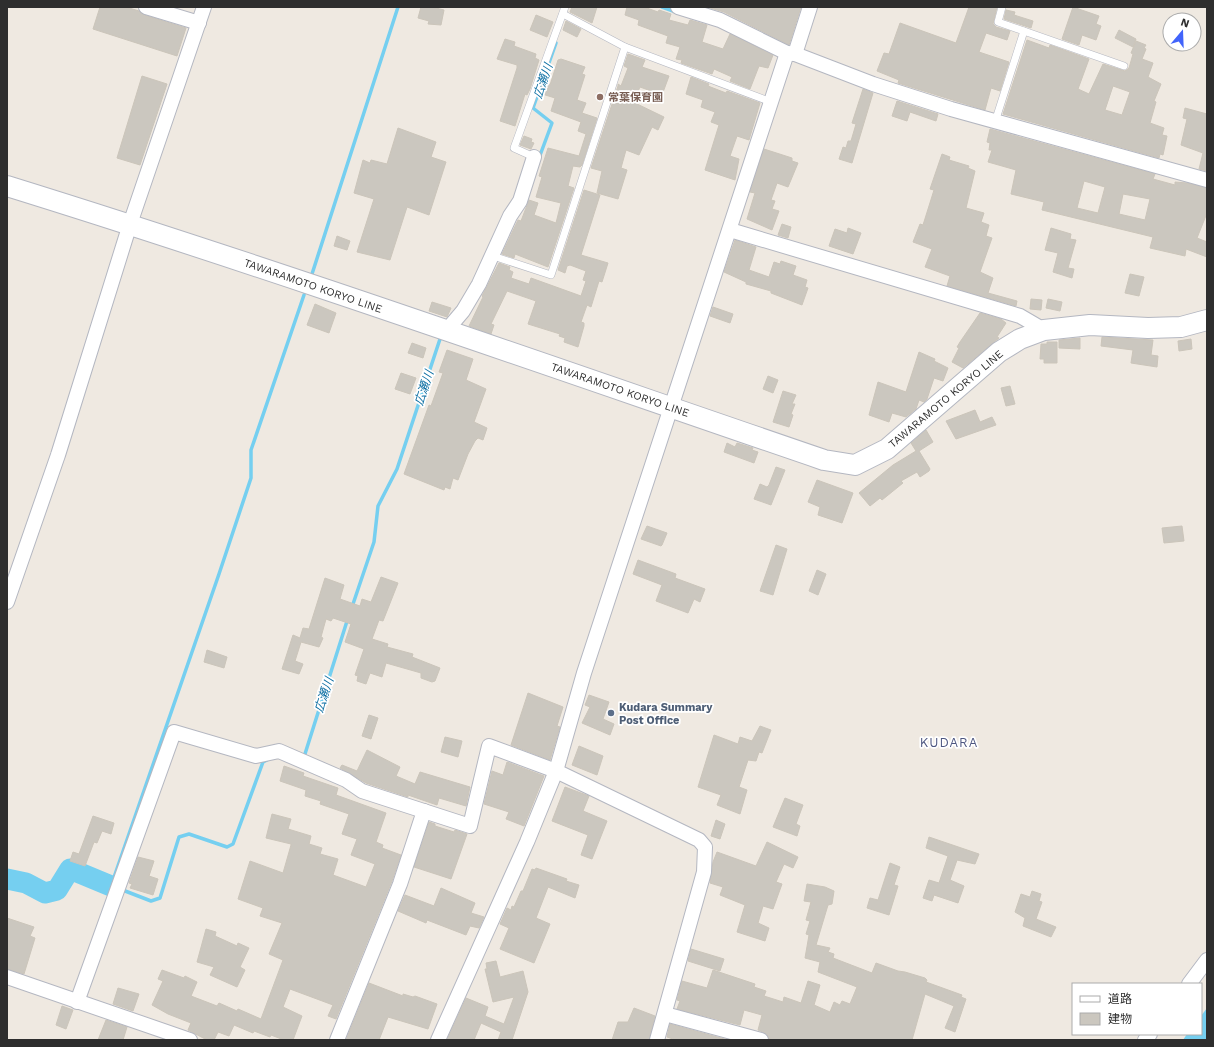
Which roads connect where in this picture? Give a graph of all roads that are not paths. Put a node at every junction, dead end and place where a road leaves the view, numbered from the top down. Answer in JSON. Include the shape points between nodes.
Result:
{"nodes":[{"id":1,"x":146,"y":7,"type":"edge"},
{"id":2,"x":204,"y":7,"type":"edge"},
{"id":3,"x":678,"y":7,"type":"edge"},
{"id":4,"x":810,"y":7,"type":"edge"},
{"id":5,"x":1002,"y":7,"type":"edge"},
{"id":6,"x":565,"y":13,"type":"edge"},
{"id":7,"x":199,"y":23,"type":"junction"},
{"id":8,"x":1024,"y":31,"type":"junction"},
{"id":9,"x":625,"y":47,"type":"junction"},
{"id":10,"x":791,"y":53,"type":"junction"},
{"id":11,"x":1124,"y":66,"type":"dead end"},
{"id":12,"x":771,"y":102,"type":"junction"},
{"id":13,"x":996,"y":122,"type":"junction"},
{"id":14,"x":534,"y":157,"type":"joint"},
{"id":15,"x":1207,"y":180,"type":"edge"},
{"id":16,"x":7,"y":186,"type":"edge"},
{"id":17,"x":130,"y":224,"type":"junction"},
{"id":18,"x":730,"y":230,"type":"junction"},
{"id":19,"x":496,"y":257,"type":"junction"},
{"id":20,"x":1207,"y":320,"type":"edge"},
{"id":21,"x":1044,"y":330,"type":"junction"},
{"id":22,"x":446,"y":331,"type":"junction"},
{"id":23,"x":671,"y":408,"type":"junction"},
{"id":24,"x":7,"y":602,"type":"edge"},
{"id":25,"x":556,"y":771,"type":"junction"},
{"id":26,"x":424,"y":811,"type":"junction"},
{"id":27,"x":1207,"y":960,"type":"edge"},
{"id":28,"x":7,"y":977,"type":"edge"},
{"id":29,"x":1190,"y":983,"type":"edge"},
{"id":30,"x":77,"y":1002,"type":"junction"},
{"id":31,"x":665,"y":1014,"type":"junction"},
{"id":32,"x":190,"y":1040,"type":"edge"},
{"id":33,"x":337,"y":1040,"type":"edge"},
{"id":34,"x":438,"y":1040,"type":"edge"},
{"id":35,"x":657,"y":1040,"type":"edge"},
{"id":36,"x":761,"y":1040,"type":"edge"}],
"edges":[{"from":1,"to":7,"type":"street"},
{"from":2,"to":7,"type":"street"},
{"from":3,"to":10,"type":"street","via":[[725,22]]},
{"from":4,"to":10,"type":"street"},
{"from":5,"to":8,"type":"lane","via":[[998,22]]},
{"from":6,"to":9,"type":"lane"},
{"from":6,"to":14,"type":"lane","via":[[514,148]]},
{"from":7,"to":17,"type":"street"},
{"from":8,"to":11,"type":"lane"},
{"from":8,"to":13,"type":"lane"},
{"from":9,"to":12,"type":"lane"},
{"from":9,"to":19,"type":"lane","via":[[551,275]]},
{"from":10,"to":12,"type":"street"},
{"from":10,"to":13,"type":"street","via":[[873,84]]},
{"from":12,"to":18,"type":"street"},
{"from":13,"to":15,"type":"street"},
{"from":14,"to":19,"type":"street","via":[[520,200],[510,216]]},
{"from":16,"to":17,"type":"main road","name":"TAWARAMOTO KORYO LINE"},
{"from":17,"to":22,"type":"main road","name":"TAWARAMOTO KORYO LINE"},
{"from":17,"to":24,"type":"street","via":[[58,455]]},
{"from":18,"to":21,"type":"street","via":[[1020,316]]},
{"from":18,"to":23,"type":"street"},
{"from":19,"to":22,"type":"street","via":[[464,311]]},
{"from":20,"to":21,"type":"main road","name":"TAWARAMOTO KORYO LINE","via":[[1182,327],[1090,326]]},
{"from":21,"to":23,"type":"main road","name":"TAWARAMOTO KORYO LINE","via":[[1020,339],[999,352],[888,449],[855,465],[824,460]]},
{"from":22,"to":23,"type":"main road","name":"TAWARAMOTO KORYO LINE"},
{"from":23,"to":25,"type":"street","via":[[584,673]]},
{"from":25,"to":26,"type":"street","via":[[489,746],[470,826]]},
{"from":25,"to":31,"type":"street","via":[[699,840],[704,846],[704,872]]},
{"from":25,"to":34,"type":"street","via":[[528,842]]},
{"from":26,"to":30,"type":"street","via":[[362,791],[346,780],[279,751],[256,756],[174,732]]},
{"from":26,"to":33,"type":"street","via":[[400,884]]},
{"from":27,"to":29,"type":"street"},
{"from":28,"to":30,"type":"street"},
{"from":30,"to":32,"type":"street"},
{"from":31,"to":35,"type":"street"},
{"from":31,"to":36,"type":"street"}]}
